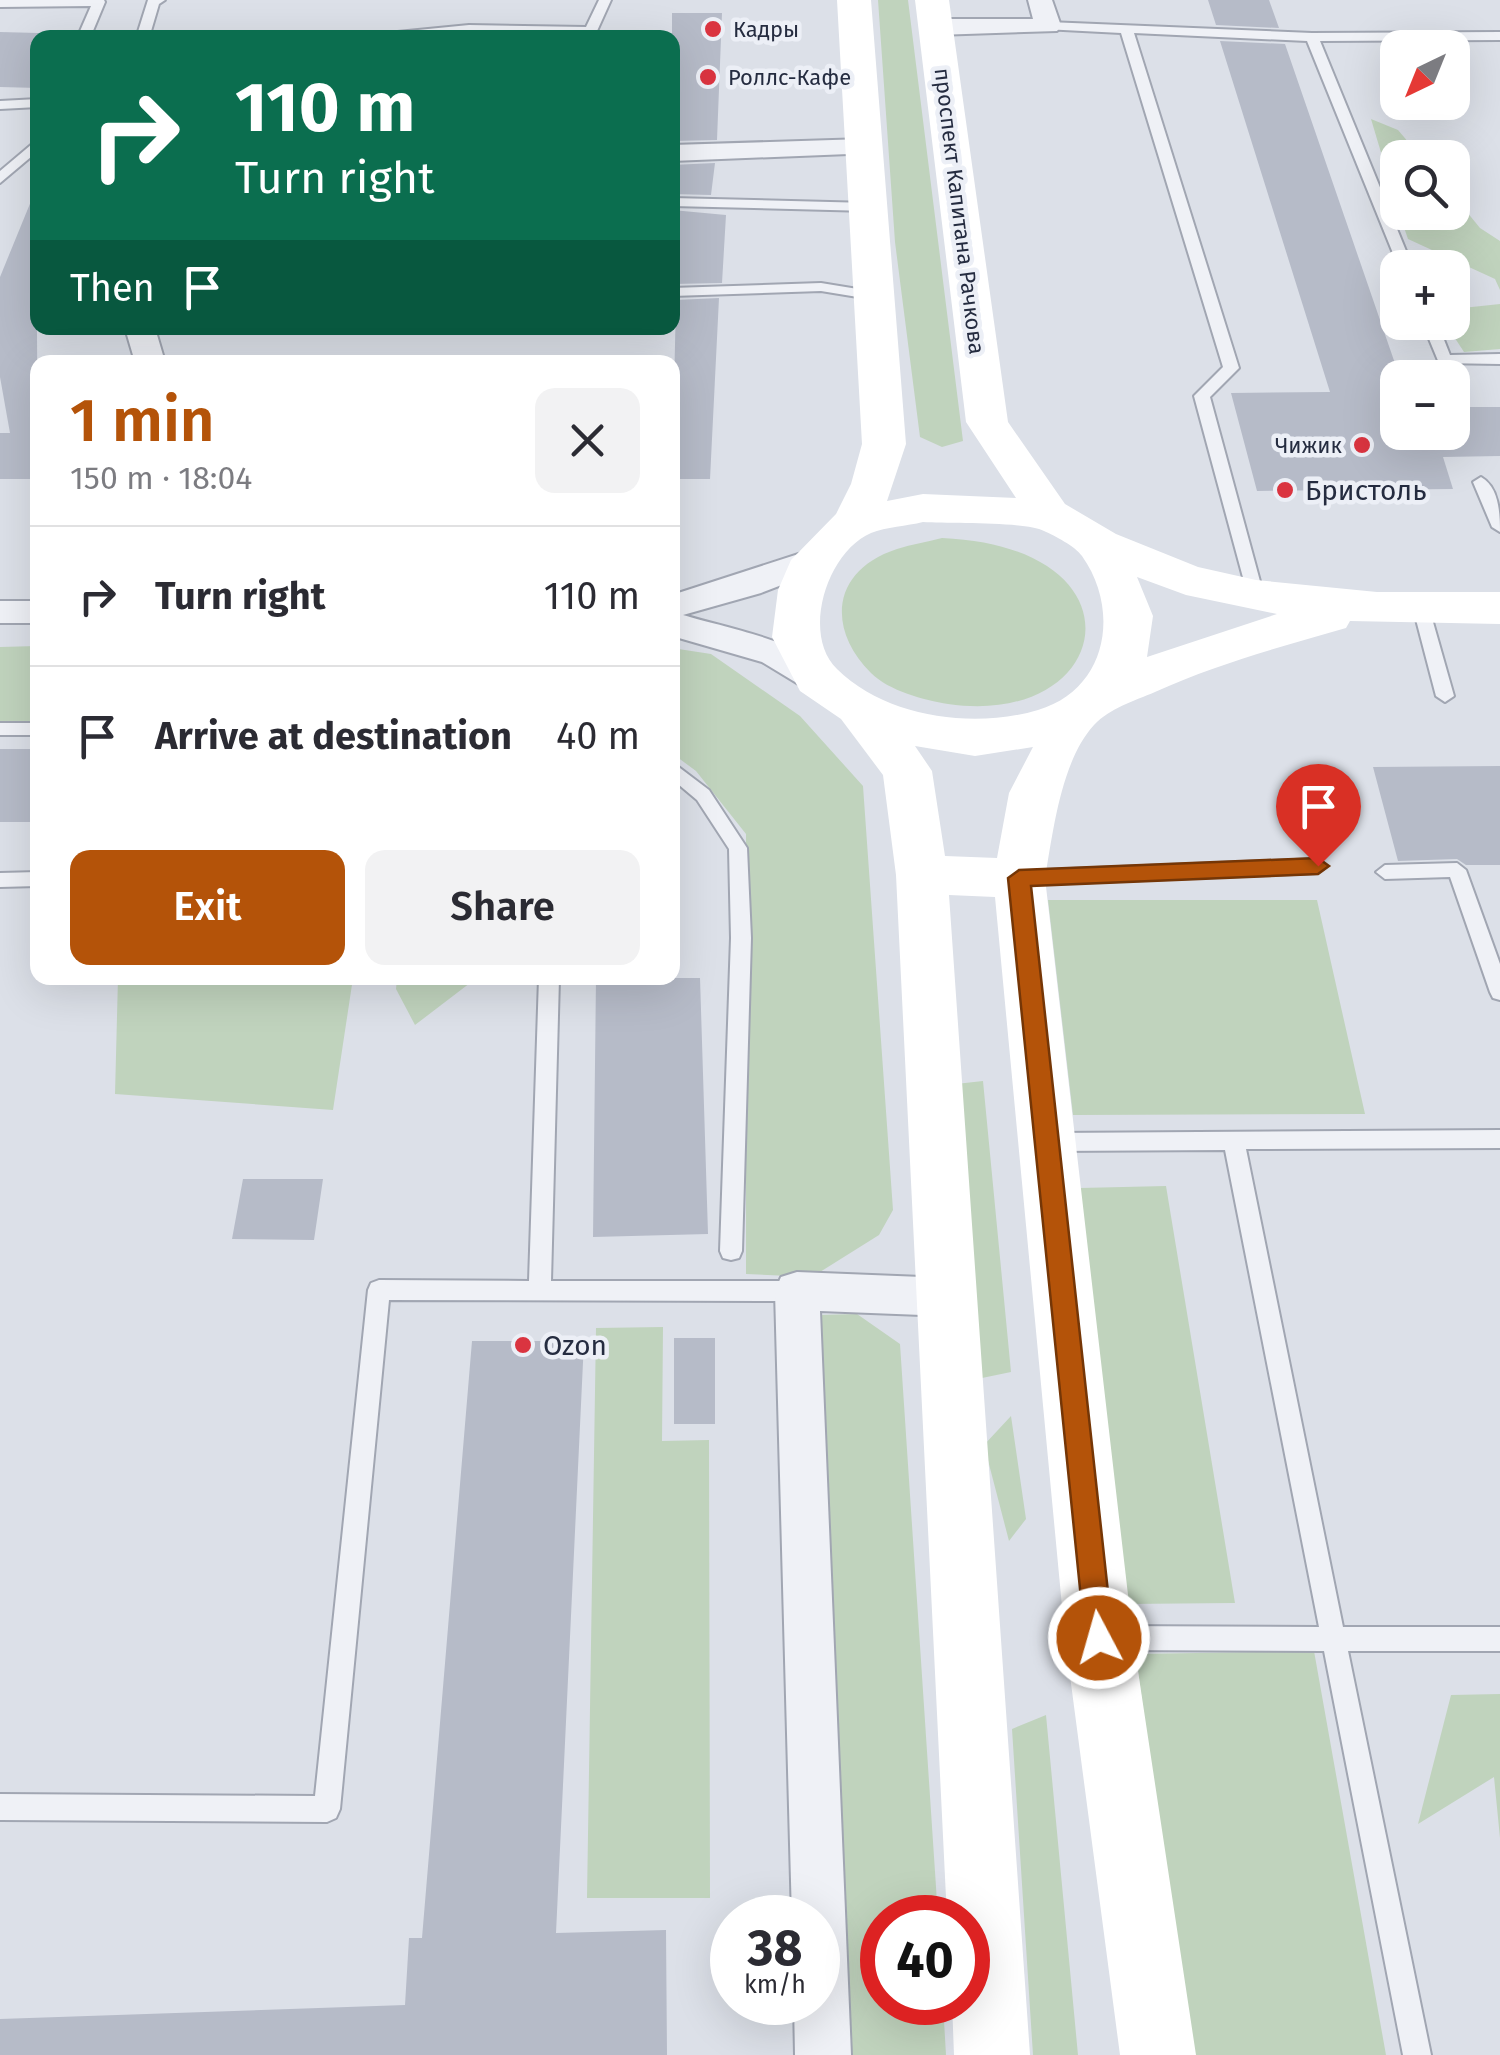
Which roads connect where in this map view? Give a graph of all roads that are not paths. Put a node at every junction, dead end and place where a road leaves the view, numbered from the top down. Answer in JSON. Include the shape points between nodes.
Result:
{"nodes":[{"id":1,"x":159,"y":0,"type":"edge"},
{"id":2,"x":606,"y":0,"type":"edge"},
{"id":3,"x":854,"y":0,"type":"edge"},
{"id":4,"x":1040,"y":0,"type":"edge"},
{"id":5,"x":0,"y":3,"type":"edge"},
{"id":6,"x":934,"y":14,"type":"edge"},
{"id":7,"x":1048,"y":26,"type":"junction"},
{"id":8,"x":1126,"y":29,"type":"junction"},
{"id":9,"x":87,"y":30,"type":"edge"},
{"id":10,"x":144,"y":30,"type":"edge"},
{"id":11,"x":459,"y":30,"type":"edge"},
{"id":12,"x":530,"y":30,"type":"edge"},
{"id":13,"x":591,"y":30,"type":"edge"},
{"id":14,"x":1500,"y":36,"type":"edge"},
{"id":15,"x":1312,"y":37,"type":"junction"},
{"id":16,"x":30,"y":103,"type":"edge"},
{"id":17,"x":0,"y":105,"type":"edge"},
{"id":18,"x":864,"y":148,"type":"junction"},
{"id":19,"x":30,"y":151,"type":"edge"},
{"id":20,"x":680,"y":153,"type":"edge"},
{"id":21,"x":0,"y":179,"type":"edge"},
{"id":22,"x":680,"y":202,"type":"edge"},
{"id":23,"x":869,"y":207,"type":"junction"},
{"id":24,"x":1399,"y":250,"type":"edge"},
{"id":25,"x":680,"y":292,"type":"edge"},
{"id":26,"x":876,"y":296,"type":"junction"},
{"id":27,"x":1436,"y":340,"type":"edge"},
{"id":28,"x":1500,"y":359,"type":"edge"},
{"id":29,"x":1482,"y":482,"type":"dead end"},
{"id":30,"x":1049,"y":514,"type":"junction"},
{"id":31,"x":854,"y":522,"type":"junction"},
{"id":32,"x":1500,"y":527,"type":"edge"},
{"id":33,"x":1100,"y":545,"type":"junction"},
{"id":34,"x":814,"y":560,"type":"junction"},
{"id":35,"x":1256,"y":596,"type":"junction"},
{"id":36,"x":680,"y":605,"type":"edge"},
{"id":37,"x":1399,"y":608,"type":"junction"},
{"id":38,"x":1500,"y":608,"type":"edge"},
{"id":39,"x":0,"y":612,"type":"edge"},
{"id":40,"x":30,"y":612,"type":"edge"},
{"id":41,"x":680,"y":626,"type":"edge"},
{"id":42,"x":817,"y":678,"type":"junction"},
{"id":43,"x":1446,"y":696,"type":"dead end"},
{"id":44,"x":858,"y":707,"type":"junction"},
{"id":45,"x":1082,"y":708,"type":"junction"},
{"id":46,"x":30,"y":728,"type":"edge"},
{"id":47,"x":0,"y":729,"type":"edge"},
{"id":48,"x":680,"y":775,"type":"edge"},
{"id":49,"x":1318,"y":866,"type":"dead end"},
{"id":50,"x":1385,"y":872,"type":"dead end"},
{"id":51,"x":922,"y":875,"type":"junction"},
{"id":52,"x":1019,"y":878,"type":"junction"},
{"id":53,"x":30,"y":879,"type":"edge"},
{"id":54,"x":0,"y":880,"type":"edge"},
{"id":55,"x":550,"y":985,"type":"edge"},
{"id":56,"x":1500,"y":992,"type":"edge"},
{"id":57,"x":1500,"y":1139,"type":"edge"},
{"id":58,"x":1234,"y":1141,"type":"junction"},
{"id":59,"x":1046,"y":1142,"type":"junction"},
{"id":60,"x":731,"y":1252,"type":"dead end"},
{"id":61,"x":540,"y":1290,"type":"junction"},
{"id":62,"x":797,"y":1292,"type":"junction"},
{"id":63,"x":947,"y":1297,"type":"junction"},
{"id":64,"x":1099,"y":1638,"type":"junction"},
{"id":65,"x":1332,"y":1638,"type":"junction"},
{"id":66,"x":1500,"y":1639,"type":"edge"},
{"id":67,"x":0,"y":1807,"type":"edge"},
{"id":68,"x":823,"y":2055,"type":"edge"},
{"id":69,"x":992,"y":2055,"type":"edge"},
{"id":70,"x":1158,"y":2055,"type":"edge"},
{"id":71,"x":1417,"y":2055,"type":"edge"}],
"edges":[{"from":1,"to":10,"type":"lane"},
{"from":2,"to":13,"type":"lane"},
{"from":3,"to":18,"type":"street"},
{"from":4,"to":7,"type":"street"},
{"from":5,"to":9,"type":"lane","via":[[99,2]]},
{"from":6,"to":7,"type":"street"},
{"from":6,"to":30,"type":"street","name":"проспект Капитана Рачкова","via":[[988,422]]},
{"from":7,"to":8,"type":"lane"},
{"from":8,"to":15,"type":"lane"},
{"from":8,"to":35,"type":"lane","via":[[1231,368],[1202,396]]},
{"from":11,"to":12,"type":"lane"},
{"from":14,"to":15,"type":"lane"},
{"from":15,"to":24,"type":"lane"},
{"from":16,"to":17,"type":"lane"},
{"from":18,"to":20,"type":"street"},
{"from":18,"to":23,"type":"street"},
{"from":19,"to":21,"type":"lane"},
{"from":22,"to":23,"type":"lane"},
{"from":23,"to":26,"type":"street"},
{"from":25,"to":26,"type":"lane","via":[[821,287]]},
{"from":26,"to":31,"type":"street","via":[[884,444]]},
{"from":27,"to":28,"type":"lane","via":[[1444,360]]},
{"from":29,"to":32,"type":"lane"},
{"from":30,"to":31,"type":"street","via":[[923,508]]},
{"from":30,"to":33,"type":"street"},
{"from":31,"to":34,"type":"street"},
{"from":33,"to":35,"type":"street","via":[[1186,580]]},
{"from":33,"to":45,"type":"street","via":[[1130,616],[1123,658]]},
{"from":34,"to":36,"type":"street"},
{"from":34,"to":42,"type":"street","via":[[796,637]]},
{"from":35,"to":37,"type":"street"},
{"from":37,"to":38,"type":"street"},
{"from":37,"to":43,"type":"lane"},
{"from":37,"to":45,"type":"street","via":[[1280,627],[1188,656]]},
{"from":39,"to":40,"type":"street"},
{"from":41,"to":42,"type":"street","via":[[774,654]]},
{"from":42,"to":44,"type":"street"},
{"from":44,"to":45,"type":"street","via":[[912,728],[975,738],[1034,729]]},
{"from":44,"to":51,"type":"street","via":[[907,771]]},
{"from":45,"to":52,"type":"street","via":[[1034,792]]},
{"from":46,"to":47,"type":"lane"},
{"from":48,"to":60,"type":"lane","via":[[738,848]]},
{"from":49,"to":52,"type":"lane"},
{"from":50,"to":56,"type":"lane","via":[[1456,870]]},
{"from":51,"to":52,"type":"street"},
{"from":51,"to":63,"type":"street"},
{"from":52,"to":59,"type":"street"},
{"from":53,"to":54,"type":"lane"},
{"from":55,"to":61,"type":"lane"},
{"from":57,"to":58,"type":"lane"},
{"from":58,"to":59,"type":"lane"},
{"from":58,"to":65,"type":"lane"},
{"from":59,"to":64,"type":"street"},
{"from":61,"to":62,"type":"lane"},
{"from":61,"to":67,"type":"lane","via":[[379,1290],[327,1809]]},
{"from":62,"to":63,"type":"street"},
{"from":62,"to":68,"type":"street"},
{"from":63,"to":69,"type":"street"},
{"from":64,"to":65,"type":"lane"},
{"from":64,"to":70,"type":"street"},
{"from":65,"to":66,"type":"lane"},
{"from":65,"to":71,"type":"lane"}]}
